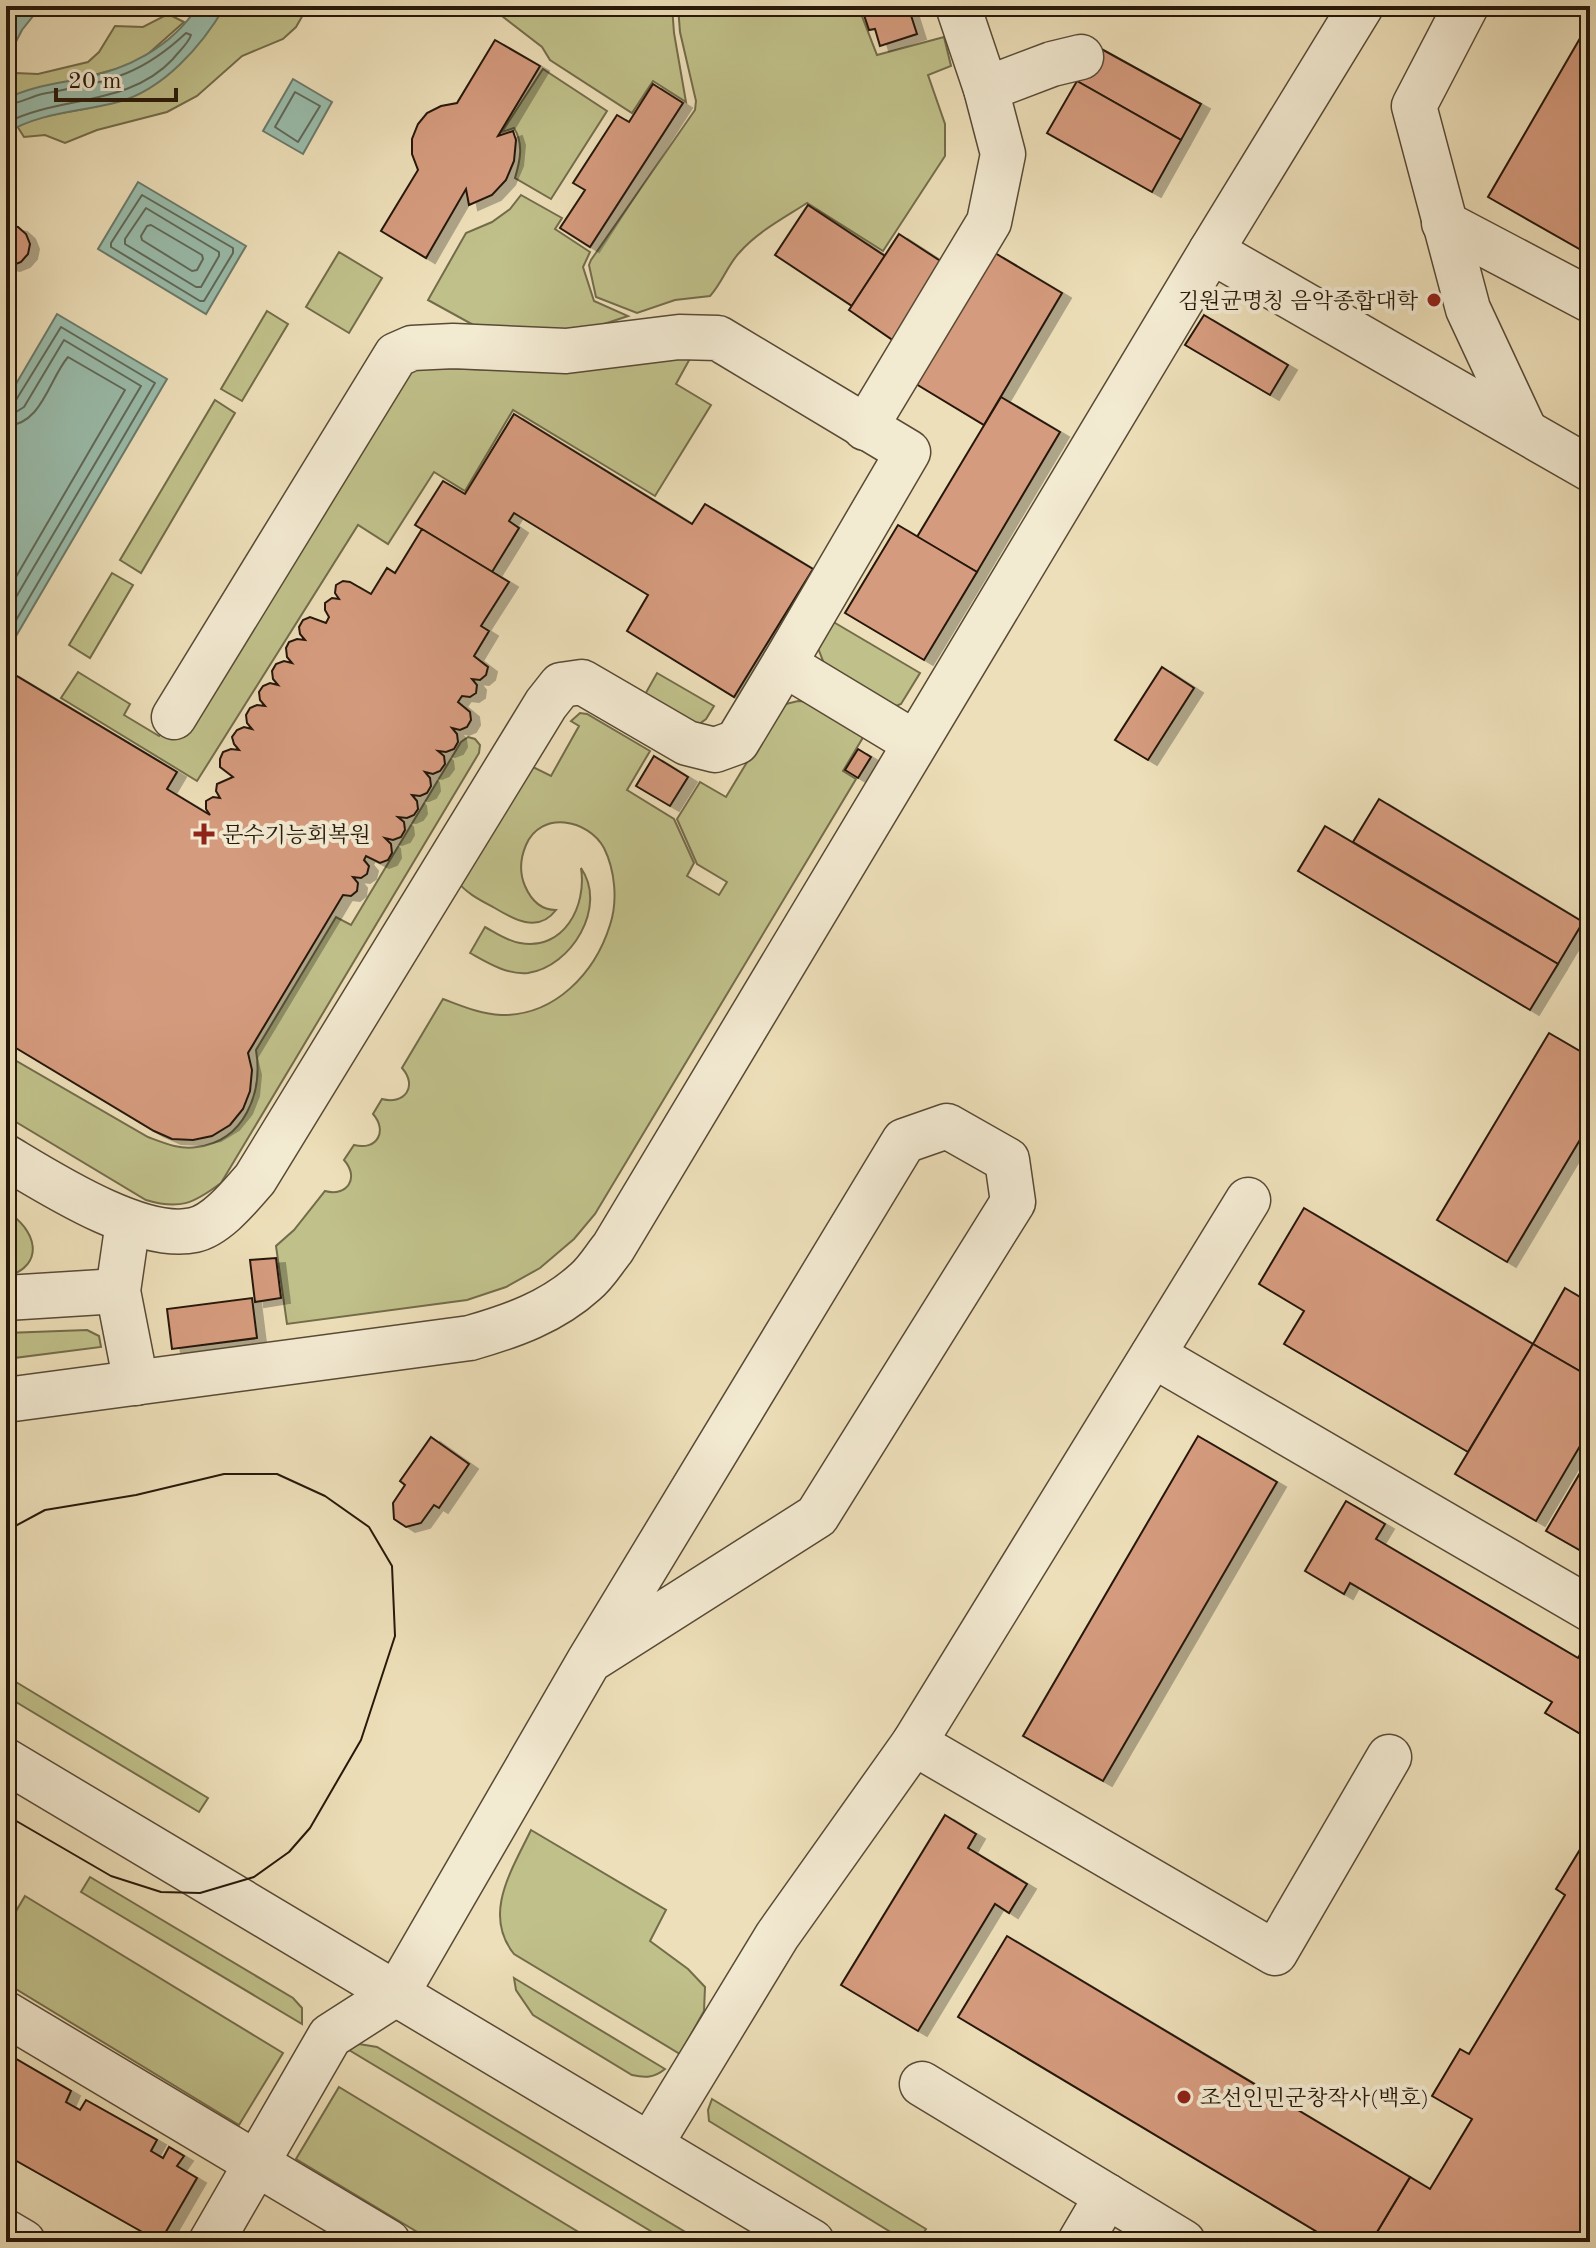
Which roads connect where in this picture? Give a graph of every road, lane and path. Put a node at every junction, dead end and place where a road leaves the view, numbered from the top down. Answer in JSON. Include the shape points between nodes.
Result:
{"nodes":[{"id":1,"x":958,"y":6,"type":"edge"},
{"id":2,"x":1361,"y":6,"type":"edge"},
{"id":3,"x":1466,"y":6,"type":"edge"},
{"id":4,"x":1081,"y":57,"type":"dead end"},
{"id":5,"x":986,"y":89,"type":"junction"},
{"id":6,"x":1444,"y":223,"type":"junction"},
{"id":7,"x":1211,"y":251,"type":"junction"},
{"id":8,"x":1590,"y":300,"type":"edge"},
{"id":9,"x":865,"y":428,"type":"junction"},
{"id":10,"x":1525,"y":431,"type":"junction"},
{"id":11,"x":1590,"y":469,"type":"edge"},
{"id":12,"x":784,"y":664,"type":"junction"},
{"id":13,"x":174,"y":717,"type":"dead end"},
{"id":14,"x":915,"y":743,"type":"junction"},
{"id":15,"x":6,"y":1157,"type":"edge"},
{"id":16,"x":1248,"y":1200,"type":"dead end"},
{"id":17,"x":128,"y":1222,"type":"junction"},
{"id":18,"x":118,"y":1291,"type":"junction"},
{"id":19,"x":6,"y":1298,"type":"edge"},
{"id":20,"x":1153,"y":1355,"type":"junction"},
{"id":21,"x":136,"y":1383,"type":"junction"},
{"id":22,"x":6,"y":1400,"type":"edge"},
{"id":23,"x":1590,"y":1609,"type":"edge"},
{"id":24,"x":589,"y":1661,"type":"junction"},
{"id":25,"x":914,"y":1743,"type":"junction"},
{"id":26,"x":1389,"y":1757,"type":"dead end"},
{"id":27,"x":6,"y":1761,"type":"edge"},
{"id":28,"x":397,"y":1993,"type":"junction"},
{"id":29,"x":6,"y":2014,"type":"edge"},
{"id":30,"x":922,"y":2084,"type":"dead end"},
{"id":31,"x":650,"y":2145,"type":"junction"},
{"id":32,"x":256,"y":2163,"type":"junction"},
{"id":33,"x":1107,"y":2196,"type":"junction"},
{"id":34,"x":6,"y":2232,"type":"edge"},
{"id":35,"x":23,"y":2242,"type":"edge"},
{"id":36,"x":211,"y":2242,"type":"edge"},
{"id":37,"x":388,"y":2242,"type":"edge"},
{"id":38,"x":812,"y":2242,"type":"edge"},
{"id":39,"x":1080,"y":2242,"type":"edge"},
{"id":40,"x":1183,"y":2242,"type":"edge"}],
"edges":[{"from":1,"to":5,"type":"street"},
{"from":2,"to":7,"type":"street"},
{"from":3,"to":6,"type":"street","via":[[1414,106]]},
{"from":4,"to":5,"type":"street"},
{"from":5,"to":9,"type":"street","via":[[1003,154],[989,222]]},
{"from":6,"to":8,"type":"street"},
{"from":6,"to":10,"type":"street","via":[[1468,309]]},
{"from":7,"to":10,"type":"street"},
{"from":7,"to":14,"type":"street"},
{"from":9,"to":12,"type":"street","via":[[908,452]]},
{"from":9,"to":13,"type":"street","via":[[718,338],[679,337],[566,351],[412,348],[396,355]]},
{"from":10,"to":11,"type":"street"},
{"from":12,"to":14,"type":"street"},
{"from":12,"to":17,"type":"street","via":[[737,742],[715,750],[687,743],[582,682],[561,685],[255,1179],[228,1210],[196,1230],[167,1231]]},
{"from":14,"to":21,"type":"street","via":[[613,1248],[587,1281],[544,1311],[470,1338]]},
{"from":15,"to":17,"type":"street"},
{"from":16,"to":20,"type":"street"},
{"from":17,"to":18,"type":"street"},
{"from":18,"to":19,"type":"street"},
{"from":18,"to":21,"type":"street"},
{"from":20,"to":23,"type":"street"},
{"from":20,"to":25,"type":"street"},
{"from":21,"to":22,"type":"street"},
{"from":24,"to":24,"type":"street","via":[[904,1141],[947,1126],[1007,1160],[1013,1202],[817,1516]]},
{"from":24,"to":28,"type":"street"},
{"from":25,"to":26,"type":"street","via":[[1275,1953]]},
{"from":25,"to":31,"type":"street","via":[[777,1936]]},
{"from":27,"to":28,"type":"street"},
{"from":28,"to":31,"type":"street"},
{"from":28,"to":32,"type":"street","via":[[330,2036]]},
{"from":29,"to":32,"type":"street"},
{"from":30,"to":33,"type":"street"},
{"from":31,"to":38,"type":"street"},
{"from":32,"to":36,"type":"street"},
{"from":32,"to":37,"type":"street"},
{"from":33,"to":39,"type":"street"},
{"from":33,"to":40,"type":"street"},
{"from":34,"to":35,"type":"street"}]}
